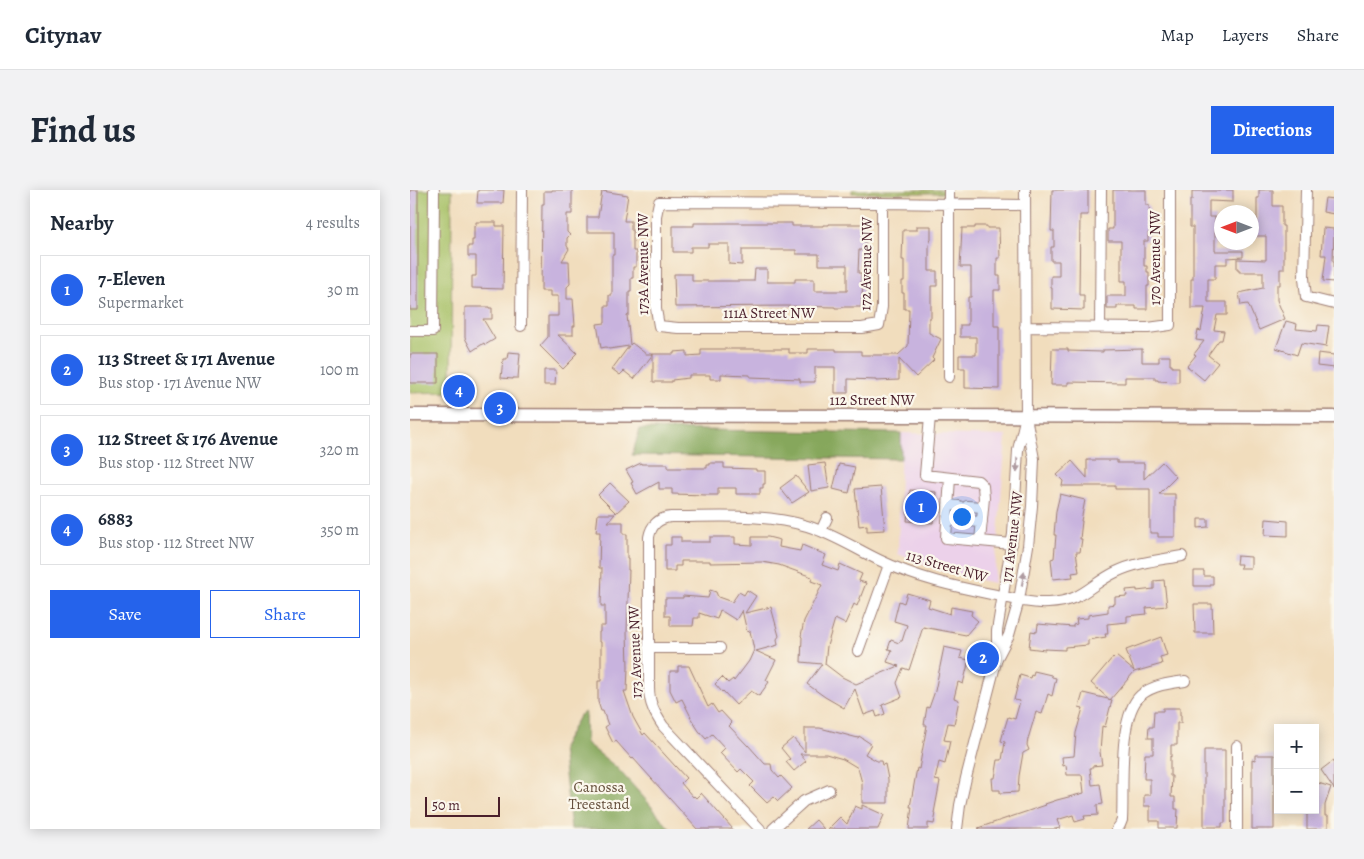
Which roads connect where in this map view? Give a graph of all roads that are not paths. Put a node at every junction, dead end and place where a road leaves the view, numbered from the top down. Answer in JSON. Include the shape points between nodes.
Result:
{"nodes":[{"id":1,"x":434,"y":190,"type":"edge"},
{"id":2,"x":522,"y":190,"type":"edge"},
{"id":3,"x":949,"y":190,"type":"edge"},
{"id":4,"x":1024,"y":190,"type":"edge"},
{"id":5,"x":1101,"y":190,"type":"edge"},
{"id":6,"x":1170,"y":190,"type":"edge"},
{"id":7,"x":1306,"y":190,"type":"edge"},
{"id":8,"x":882,"y":203,"type":"junction"},
{"id":9,"x":948,"y":205,"type":"junction"},
{"id":10,"x":1025,"y":205,"type":"junction"},
{"id":11,"x":1334,"y":304,"type":"edge"},
{"id":12,"x":879,"y":325,"type":"joint"},
{"id":13,"x":521,"y":326,"type":"dead end"},
{"id":14,"x":659,"y":326,"type":"joint"},
{"id":15,"x":1025,"y":327,"type":"junction"},
{"id":16,"x":1100,"y":328,"type":"junction"},
{"id":17,"x":410,"y":331,"type":"edge"},
{"id":18,"x":949,"y":377,"type":"dead end"},
{"id":19,"x":410,"y":415,"type":"edge"},
{"id":20,"x":930,"y":416,"type":"junction"},
{"id":21,"x":1026,"y":417,"type":"junction"},
{"id":22,"x":1334,"y":417,"type":"edge"},
{"id":23,"x":950,"y":478,"type":"junction"},
{"id":24,"x":948,"y":505,"type":"junction"},
{"id":25,"x":983,"y":508,"type":"junction"},
{"id":26,"x":827,"y":518,"type":"dead end"},
{"id":27,"x":947,"y":520,"type":"junction"},
{"id":28,"x":982,"y":522,"type":"junction"},
{"id":29,"x":654,"y":524,"type":"joint"},
{"id":30,"x":821,"y":531,"type":"junction"},
{"id":31,"x":980,"y":541,"type":"junction"},
{"id":32,"x":1012,"y":544,"type":"junction"},
{"id":33,"x":1182,"y":556,"type":"dead end"},
{"id":34,"x":889,"y":564,"type":"junction"},
{"id":35,"x":1003,"y":597,"type":"junction"},
{"id":36,"x":1019,"y":600,"type":"junction"},
{"id":37,"x":648,"y":648,"type":"junction"},
{"id":38,"x":720,"y":648,"type":"dead end"},
{"id":39,"x":858,"y":651,"type":"dead end"},
{"id":40,"x":997,"y":658,"type":"junction"},
{"id":41,"x":1185,"y":681,"type":"dead end"},
{"id":42,"x":1237,"y":746,"type":"dead end"},
{"id":43,"x":829,"y":790,"type":"dead end"},
{"id":44,"x":760,"y":829,"type":"edge"},
{"id":45,"x":773,"y":829,"type":"edge"},
{"id":46,"x":957,"y":829,"type":"edge"},
{"id":47,"x":1117,"y":829,"type":"edge"},
{"id":48,"x":1237,"y":829,"type":"edge"}],
"edges":[{"from":1,"to":17,"type":"street","via":[[433,331]]},
{"from":2,"to":13,"type":"street"},
{"from":3,"to":9,"type":"street"},
{"from":4,"to":10,"type":"street","name":"171 Avenue NW"},
{"from":5,"to":16,"type":"street"},
{"from":6,"to":16,"type":"street","name":"170 Avenue NW","via":[[1170,325]]},
{"from":7,"to":11,"type":"street","via":[[1306,297]]},
{"from":8,"to":9,"type":"street"},
{"from":8,"to":12,"type":"street","name":"172 Avenue NW","via":[[882,307]]},
{"from":8,"to":14,"type":"street","name":"173A Avenue NW","via":[[659,202],[656,216],[656,309]]},
{"from":9,"to":10,"type":"street"},
{"from":9,"to":18,"type":"street"},
{"from":10,"to":15,"type":"street","name":"171 Avenue NW"},
{"from":12,"to":14,"type":"street","name":"111A Street NW","via":[[862,328]]},
{"from":15,"to":16,"type":"street"},
{"from":15,"to":21,"type":"street","name":"171 Avenue NW"},
{"from":19,"to":20,"type":"main road","name":"112 Street NW"},
{"from":20,"to":21,"type":"main road","name":"112 Street NW"},
{"from":20,"to":23,"type":"street","via":[[925,475]]},
{"from":21,"to":22,"type":"main road","name":"112 Street NW"},
{"from":21,"to":32,"type":"street","name":"171 Avenue NW","one_way":true,"via":[[1018,450]]},
{"from":36,"to":21,"type":"street","name":"171 Avenue NW","one_way":true,"via":[[1028,546],[1034,459]]},
{"from":23,"to":24,"type":"street"},
{"from":23,"to":25,"type":"street","via":[[978,481],[983,486]]},
{"from":24,"to":25,"type":"street"},
{"from":24,"to":27,"type":"street"},
{"from":25,"to":28,"type":"street"},
{"from":26,"to":30,"type":"street"},
{"from":27,"to":28,"type":"street"},
{"from":27,"to":31,"type":"street","via":[[946,538]]},
{"from":28,"to":31,"type":"street"},
{"from":29,"to":30,"type":"street","name":"113 Street NW","via":[[662,518],[755,518],[789,522]]},
{"from":29,"to":37,"type":"street","name":"173 Avenue NW","via":[[649,537]]},
{"from":30,"to":34,"type":"street","name":"113 Street NW"},
{"from":31,"to":32,"type":"street"},
{"from":32,"to":35,"type":"street","name":"171 Avenue NW"},
{"from":33,"to":36,"type":"street","name":"113 Street NW","via":[[1123,569],[1071,600],[1051,603]]},
{"from":34,"to":35,"type":"street","name":"113 Street NW","via":[[951,586]]},
{"from":34,"to":39,"type":"street"},
{"from":35,"to":36,"type":"street","name":"113 Street NW"},
{"from":35,"to":40,"type":"street","name":"171 Avenue NW","via":[[997,632]]},
{"from":36,"to":40,"type":"street","name":"171 Avenue NW","via":[[1009,635]]},
{"from":37,"to":38,"type":"street"},
{"from":37,"to":44,"type":"street","name":"173 Avenue NW","via":[[649,694],[658,718]]},
{"from":40,"to":46,"type":"street","name":"171 Avenue NW","via":[[966,778]]},
{"from":41,"to":47,"type":"street","via":[[1151,689],[1132,707],[1124,746],[1122,820]]},
{"from":42,"to":48,"type":"street"},
{"from":43,"to":45,"type":"street","via":[[804,801]]}]}
